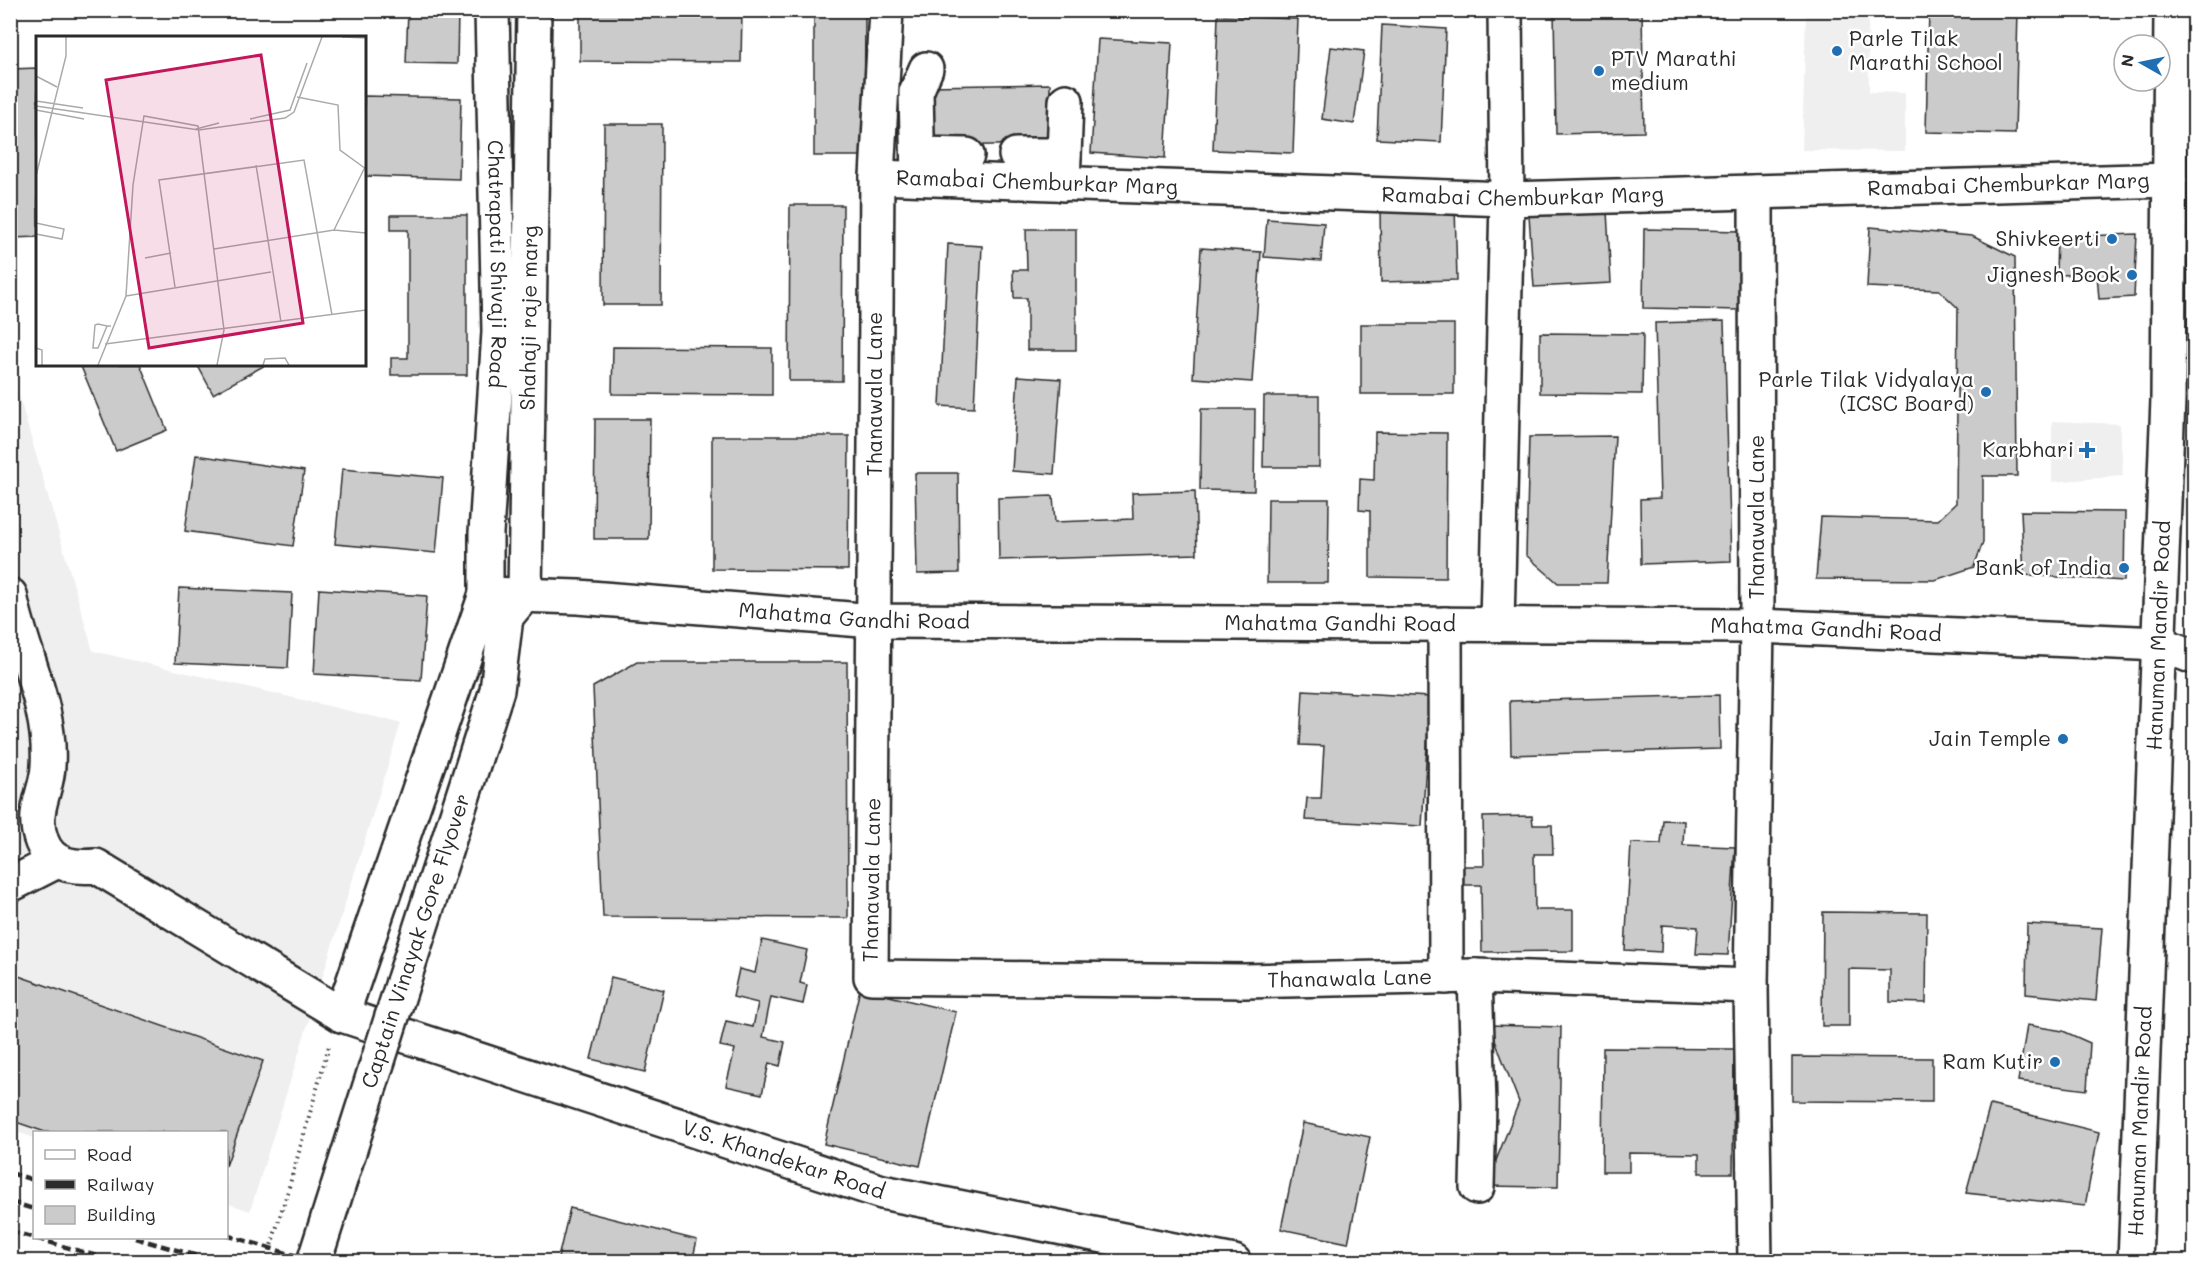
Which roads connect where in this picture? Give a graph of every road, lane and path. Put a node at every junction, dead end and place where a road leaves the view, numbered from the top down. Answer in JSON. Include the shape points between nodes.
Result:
{"nodes":[{"id":1,"x":492,"y":10,"type":"edge"},
{"id":2,"x":534,"y":10,"type":"edge"},
{"id":3,"x":886,"y":10,"type":"edge"},
{"id":4,"x":1505,"y":10,"type":"edge"},
{"id":5,"x":2171,"y":10,"type":"edge"},
{"id":6,"x":926,"y":69,"type":"dead end"},
{"id":7,"x":1066,"y":100,"type":"dead end"},
{"id":8,"x":967,"y":155,"type":"dead end"},
{"id":9,"x":1017,"y":155,"type":"dead end"},
{"id":10,"x":918,"y":166,"type":"junction"},
{"id":11,"x":1064,"y":169,"type":"junction"},
{"id":12,"x":877,"y":177,"type":"junction"},
{"id":13,"x":2170,"y":180,"type":"junction"},
{"id":14,"x":1756,"y":192,"type":"junction"},
{"id":15,"x":1507,"y":199,"type":"junction"},
{"id":16,"x":11,"y":600,"type":"edge"},
{"id":17,"x":505,"y":611,"type":"junction"},
{"id":18,"x":874,"y":621,"type":"junction"},
{"id":19,"x":1445,"y":624,"type":"junction"},
{"id":20,"x":1497,"y":624,"type":"junction"},
{"id":21,"x":1757,"y":626,"type":"junction"},
{"id":22,"x":2160,"y":644,"type":"junction"},
{"id":23,"x":2194,"y":657,"type":"edge"},
{"id":24,"x":57,"y":861,"type":"junction"},
{"id":25,"x":10,"y":885,"type":"edge"},
{"id":26,"x":1460,"y":977,"type":"junction"},
{"id":27,"x":1751,"y":986,"type":"junction"},
{"id":28,"x":342,"y":1015,"type":"junction"},
{"id":29,"x":1477,"y":1187,"type":"dead end"},
{"id":30,"x":266,"y":1262,"type":"edge"},
{"id":31,"x":314,"y":1262,"type":"edge"},
{"id":32,"x":1234,"y":1262,"type":"edge"},
{"id":33,"x":1755,"y":1262,"type":"edge"},
{"id":34,"x":2135,"y":1262,"type":"edge"}],
"edges":[{"from":1,"to":17,"type":"street","name":"Chatrapati Shivaji Road","via":[[498,332],[486,533]]},
{"from":2,"to":17,"type":"street","name":"Shahaji raje marg"},
{"from":3,"to":12,"type":"street","name":"Thanawala Lane"},
{"from":4,"to":15,"type":"street"},
{"from":5,"to":13,"type":"street","name":"Hanuman Mandir Road"},
{"from":6,"to":10,"type":"street","via":[[916,92]]},
{"from":7,"to":11,"type":"street"},
{"from":8,"to":10,"type":"street"},
{"from":9,"to":11,"type":"street"},
{"from":10,"to":11,"type":"street","name":"Ramabai Chemburkar Marg"},
{"from":10,"to":12,"type":"street","name":"Ramabai Chemburkar Marg"},
{"from":11,"to":15,"type":"street","name":"Ramabai Chemburkar Marg"},
{"from":12,"to":18,"type":"street","name":"Thanawala Lane"},
{"from":13,"to":14,"type":"street","name":"Ramabai Chemburkar Marg"},
{"from":13,"to":22,"type":"street","name":"Hanuman Mandir Road"},
{"from":14,"to":15,"type":"street","name":"Ramabai Chemburkar Marg"},
{"from":14,"to":21,"type":"street","name":"Thanawala Lane"},
{"from":15,"to":20,"type":"street"},
{"from":16,"to":24,"type":"street","via":[[46,721],[48,767],[39,798],[38,826],[43,844]]},
{"from":17,"to":18,"type":"street","name":"Mahatma Gandhi Road"},
{"from":17,"to":28,"type":"street"},
{"from":17,"to":31,"type":"street","name":"Captain Vinayak Gore Flyover","bridge":true,"via":[[490,713]]},
{"from":18,"to":19,"type":"street","name":"Mahatma Gandhi Road"},
{"from":18,"to":26,"type":"street","name":"Thanawala Lane","via":[[871,977],[1245,981]]},
{"from":19,"to":20,"type":"street","name":"Mahatma Gandhi Road"},
{"from":19,"to":26,"type":"street"},
{"from":20,"to":21,"type":"street","name":"Mahatma Gandhi Road"},
{"from":21,"to":22,"type":"street","name":"Mahatma Gandhi Road"},
{"from":21,"to":27,"type":"street","name":"Thanawala Lane"},
{"from":22,"to":23,"type":"street","name":"Mahatma Gandhi Road"},
{"from":22,"to":34,"type":"street","name":"Hanuman Mandir Road"},
{"from":24,"to":25,"type":"street"},
{"from":24,"to":28,"type":"street","name":"V.S. Khandekar Road","via":[[74,868],[96,866]]},
{"from":26,"to":27,"type":"street","name":"Thanawala Lane"},
{"from":26,"to":29,"type":"street","via":[[1479,1104]]},
{"from":27,"to":33,"type":"street","name":"Thanawala Lane"},
{"from":28,"to":30,"type":"path","bridge":true,"via":[[328,1050]]},
{"from":28,"to":32,"type":"street","name":"V.S. Khandekar Road","via":[[882,1192]]}]}
